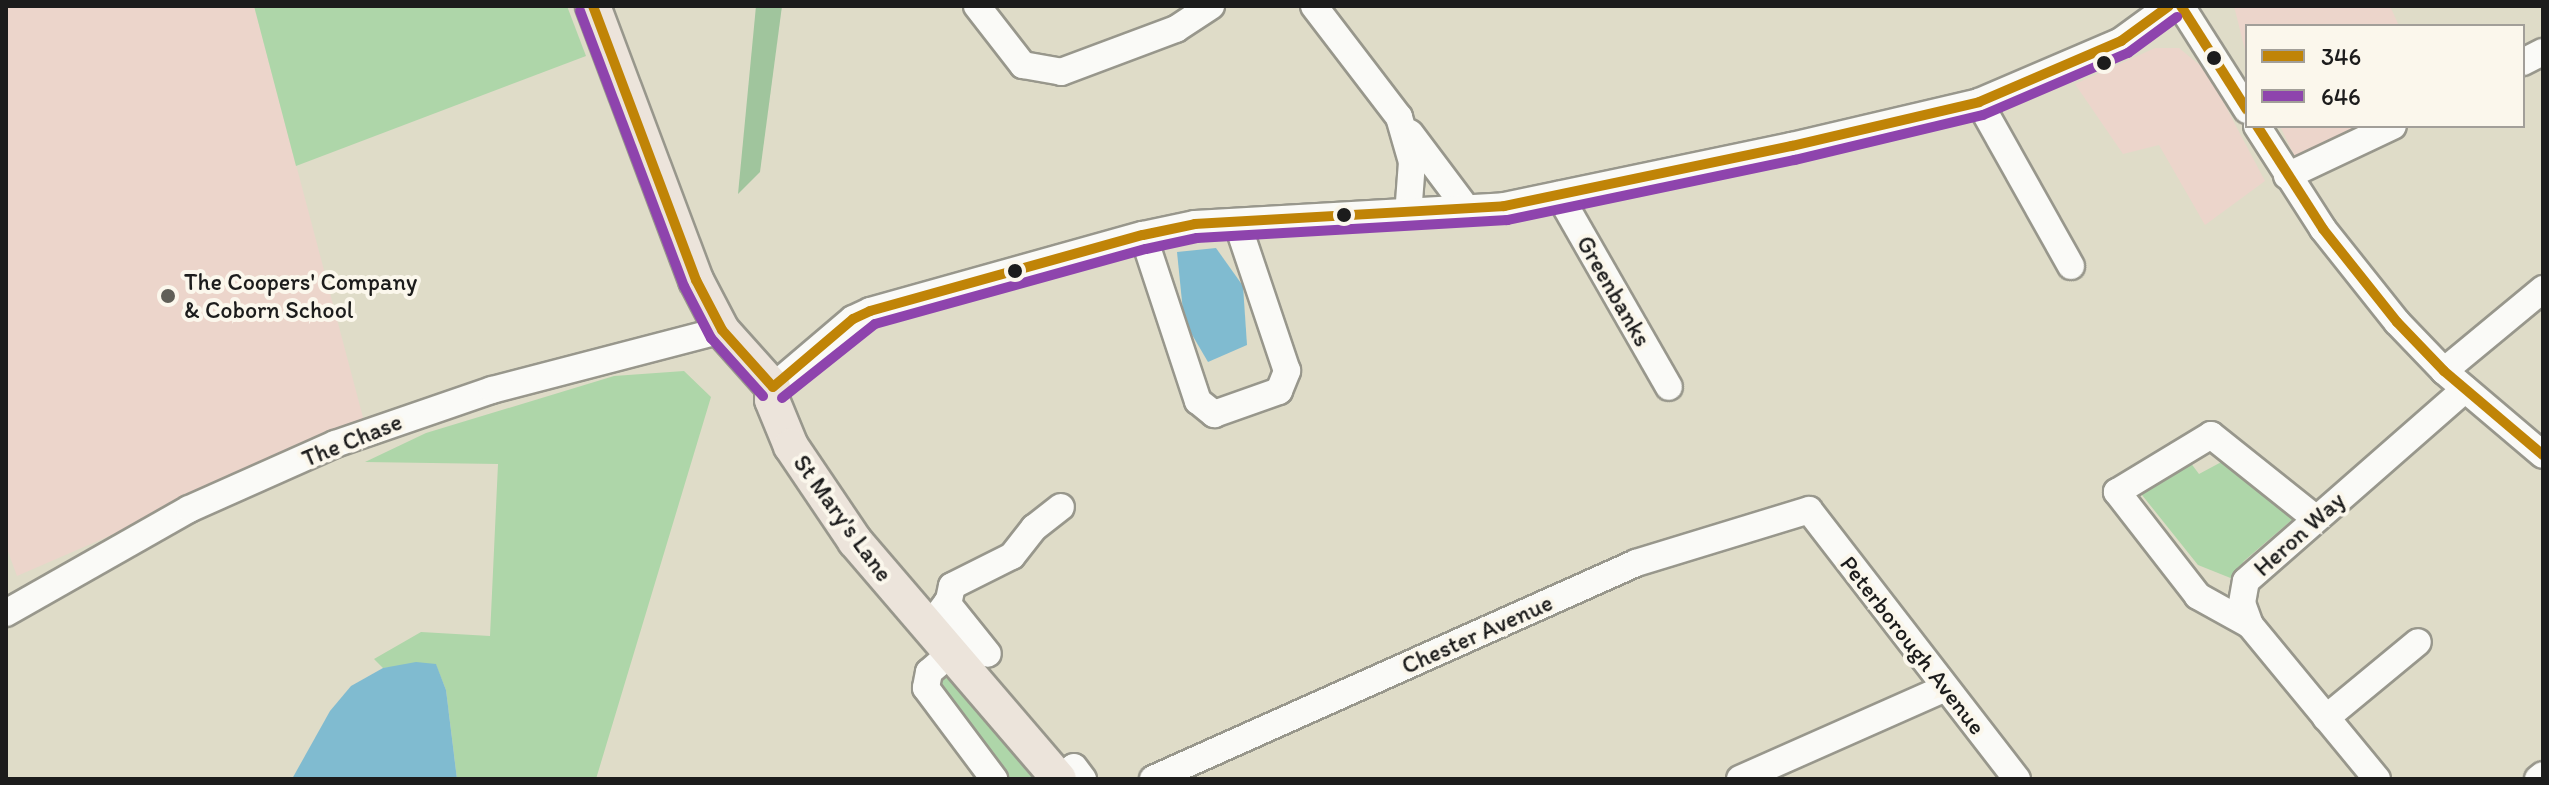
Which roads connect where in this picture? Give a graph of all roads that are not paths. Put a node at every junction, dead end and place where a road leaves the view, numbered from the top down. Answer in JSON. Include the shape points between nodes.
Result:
{"nodes":[{"id":1,"x":593,"y":6,"type":"edge"},
{"id":2,"x":977,"y":6,"type":"edge"},
{"id":3,"x":1211,"y":6,"type":"edge"},
{"id":4,"x":1314,"y":6,"type":"edge"},
{"id":5,"x":2169,"y":6,"type":"edge"},
{"id":6,"x":2181,"y":6,"type":"edge"},
{"id":7,"x":2543,"y":52,"type":"edge"},
{"id":8,"x":2525,"y":61,"type":"edge"},
{"id":9,"x":1979,"y":102,"type":"junction"},
{"id":10,"x":2245,"y":107,"type":"edge"},
{"id":11,"x":1399,"y":117,"type":"junction"},
{"id":12,"x":2258,"y":128,"type":"edge"},
{"id":13,"x":2389,"y":128,"type":"edge"},
{"id":14,"x":2287,"y":176,"type":"junction"},
{"id":15,"x":1559,"y":195,"type":"junction"},
{"id":16,"x":1467,"y":209,"type":"junction"},
{"id":17,"x":1408,"y":215,"type":"junction"},
{"id":18,"x":1237,"y":222,"type":"junction"},
{"id":19,"x":1143,"y":235,"type":"junction"},
{"id":20,"x":2071,"y":266,"type":"dead end"},
{"id":21,"x":2543,"y":289,"type":"edge"},
{"id":22,"x":722,"y":330,"type":"junction"},
{"id":23,"x":2444,"y":371,"type":"junction"},
{"id":24,"x":773,"y":387,"type":"junction"},
{"id":25,"x":1669,"y":387,"type":"dead end"},
{"id":26,"x":2465,"y":389,"type":"junction"},
{"id":27,"x":2543,"y":455,"type":"edge"},
{"id":28,"x":1061,"y":507,"type":"dead end"},
{"id":29,"x":1809,"y":510,"type":"joint"},
{"id":30,"x":2315,"y":518,"type":"junction"},
{"id":31,"x":6,"y":613,"type":"edge"},
{"id":32,"x":2250,"y":625,"type":"junction"},
{"id":33,"x":942,"y":628,"type":"junction"},
{"id":34,"x":2418,"y":642,"type":"dead end"},
{"id":35,"x":988,"y":654,"type":"dead end"},
{"id":36,"x":1945,"y":688,"type":"junction"},
{"id":37,"x":2326,"y":718,"type":"junction"},
{"id":38,"x":2543,"y":775,"type":"edge"},
{"id":39,"x":993,"y":779,"type":"edge"},
{"id":40,"x":1060,"y":779,"type":"edge"},
{"id":41,"x":1083,"y":779,"type":"edge"},
{"id":42,"x":1153,"y":779,"type":"edge"},
{"id":43,"x":1740,"y":779,"type":"edge"},
{"id":44,"x":2017,"y":779,"type":"edge"},
{"id":45,"x":2377,"y":779,"type":"edge"},
{"id":46,"x":2538,"y":779,"type":"edge"}],
"edges":[{"from":1,"to":22,"type":"main road","name":"St Mary's Lane","via":[[696,280]]},
{"from":2,"to":3,"type":"street","via":[[1023,65],[1061,72],[1163,34]]},
{"from":4,"to":11,"type":"street"},
{"from":5,"to":9,"type":"street","via":[[2121,41]]},
{"from":6,"to":10,"type":"street"},
{"from":7,"to":8,"type":"street"},
{"from":9,"to":15,"type":"street"},
{"from":9,"to":20,"type":"street"},
{"from":11,"to":16,"type":"street"},
{"from":11,"to":17,"type":"street","via":[[1412,162]]},
{"from":12,"to":14,"type":"street"},
{"from":13,"to":14,"type":"street"},
{"from":14,"to":23,"type":"street","via":[[2358,274]]},
{"from":15,"to":16,"type":"street"},
{"from":15,"to":25,"type":"street","name":"Greenbanks"},
{"from":16,"to":17,"type":"street"},
{"from":17,"to":18,"type":"street"},
{"from":18,"to":19,"type":"street"},
{"from":18,"to":19,"type":"street","via":[[1287,371],[1279,391],[1214,414],[1198,401]]},
{"from":19,"to":24,"type":"street","via":[[870,311],[853,319]]},
{"from":21,"to":23,"type":"street"},
{"from":22,"to":24,"type":"main road","name":"St Mary's Lane"},
{"from":22,"to":31,"type":"street","name":"The Chase","via":[[492,390],[335,444],[189,509]]},
{"from":23,"to":26,"type":"street"},
{"from":24,"to":33,"type":"main road","name":"St Mary's Lane","via":[[778,418],[820,493]]},
{"from":26,"to":27,"type":"street"},
{"from":26,"to":30,"type":"street","name":"Heron Way"},
{"from":28,"to":33,"type":"street","via":[[1034,528],[1012,556],[952,586]]},
{"from":29,"to":36,"type":"street","name":"Peterborough Avenue"},
{"from":29,"to":42,"type":"street","name":"Chester Avenue","via":[[1636,563]]},
{"from":30,"to":32,"type":"street","name":"Heron Way","via":[[2246,581],[2242,603]]},
{"from":30,"to":32,"type":"street","via":[[2211,435],[2117,492],[2198,596]]},
{"from":32,"to":37,"type":"street"},
{"from":33,"to":35,"type":"street"},
{"from":33,"to":39,"type":"street","via":[[926,688]]},
{"from":33,"to":40,"type":"main road","name":"St Mary's Lane"},
{"from":34,"to":37,"type":"street"},
{"from":36,"to":43,"type":"street"},
{"from":36,"to":44,"type":"street","name":"Peterborough Avenue"},
{"from":37,"to":45,"type":"street"},
{"from":38,"to":46,"type":"street"},
{"from":40,"to":41,"type":"street","via":[[1074,767]]}]}
